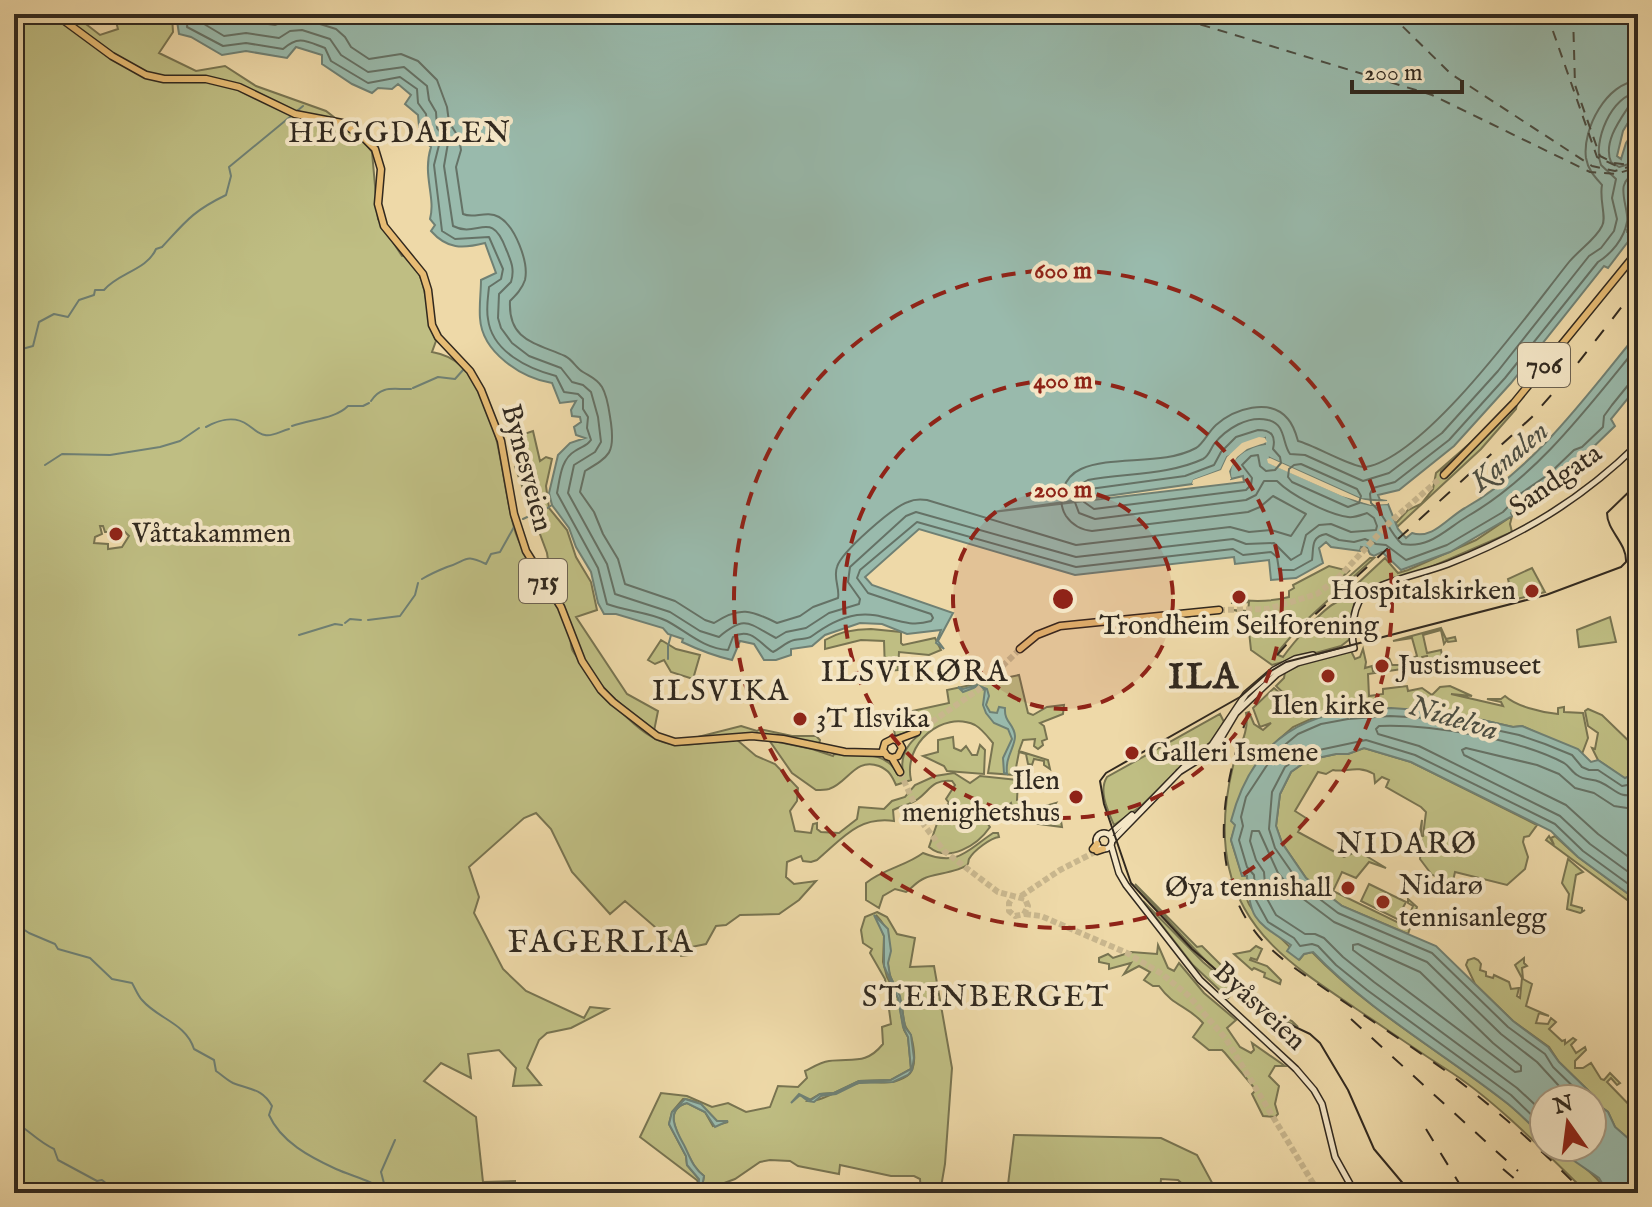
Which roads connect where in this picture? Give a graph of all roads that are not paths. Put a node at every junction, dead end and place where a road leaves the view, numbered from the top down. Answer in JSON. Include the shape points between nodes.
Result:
{"nodes":[{"id":1,"x":55,"y":14,"type":"edge"},
{"id":2,"x":1638,"y":251,"type":"edge"},
{"id":3,"x":1638,"y":444,"type":"edge"},
{"id":4,"x":1444,"y":475,"type":"tunnel mouth"},
{"id":5,"x":1219,"y":610,"type":"tunnel mouth"},
{"id":6,"x":1068,"y":627,"type":"junction"},
{"id":7,"x":1353,"y":646,"type":"junction"},
{"id":8,"x":896,"y":740,"type":"junction"},
{"id":9,"x":902,"y":748,"type":"junction"},
{"id":10,"x":884,"y":749,"type":"junction"},
{"id":11,"x":895,"y":757,"type":"junction"},
{"id":12,"x":899,"y":771,"type":"tunnel mouth"},
{"id":13,"x":1179,"y":772,"type":"junction"},
{"id":14,"x":1355,"y":1193,"type":"edge"}],
"edges":[{"from":1,"to":10,"type":"main road","name":"Bynesveien","number":"715","via":[[112,56],[150,76],[202,78],[239,87],[295,114],[342,123],[375,149],[381,217],[423,274],[438,337],[479,384],[501,441],[522,541],[561,607],[582,661],[605,694],[669,741],[752,736],[845,752]]},
{"from":2,"to":4,"type":"main road","number":"706","via":[[1514,403]]},
{"from":3,"to":7,"type":"main road","name":"Sandgata","via":[[1594,484],[1542,520],[1450,563],[1367,592],[1358,602]]},
{"from":5,"to":6,"type":"main road"},
{"from":6,"to":6,"type":"main road","via":[[1040,633],[1020,649],[1045,635]]},
{"from":7,"to":13,"type":"main road","via":[[1292,665],[1275,676],[1235,715],[1214,750]]},
{"from":7,"to":13,"type":"main road","via":[[1274,670],[1233,710],[1212,745]]},
{"from":8,"to":9,"type":"main road"},
{"from":8,"to":9,"type":"main road","via":[[917,732]]},
{"from":8,"to":10,"type":"main road","name":"Bynesveien"},
{"from":9,"to":11,"type":"main road"},
{"from":10,"to":11,"type":"main road"},
{"from":11,"to":12,"type":"main road"},
{"from":13,"to":14,"type":"main road","name":"Byåsveien","via":[[1103,845],[1126,885],[1200,980],[1314,1090],[1335,1157]]}]}
